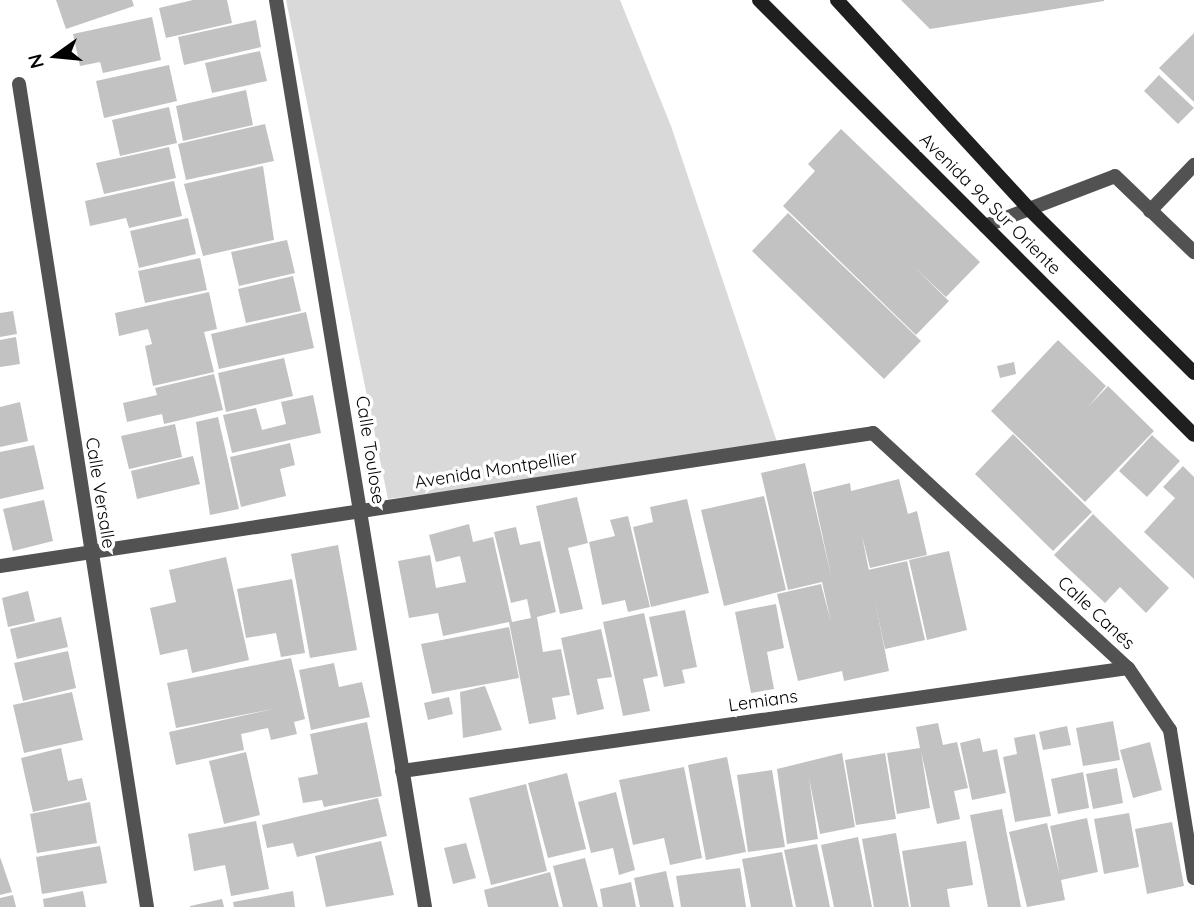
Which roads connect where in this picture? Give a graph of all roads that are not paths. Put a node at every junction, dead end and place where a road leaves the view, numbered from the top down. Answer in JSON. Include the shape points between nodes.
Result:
{"nodes":[{"id":1,"x":276,"y":0,"type":"edge"},
{"id":2,"x":759,"y":0,"type":"edge"},
{"id":3,"x":837,"y":0,"type":"edge"},
{"id":4,"x":19,"y":83,"type":"dead end"},
{"id":5,"x":1194,"y":165,"type":"edge"},
{"id":6,"x":1031,"y":211,"type":"junction"},
{"id":7,"x":1150,"y":211,"type":"junction"},
{"id":8,"x":985,"y":226,"type":"junction"},
{"id":9,"x":1194,"y":252,"type":"edge"},
{"id":10,"x":1194,"y":373,"type":"edge"},
{"id":11,"x":873,"y":433,"type":"joint"},
{"id":12,"x":1194,"y":435,"type":"edge"},
{"id":13,"x":360,"y":510,"type":"junction"},
{"id":14,"x":89,"y":551,"type":"junction"},
{"id":15,"x":0,"y":566,"type":"edge"},
{"id":16,"x":1128,"y":668,"type":"junction"},
{"id":17,"x":402,"y":771,"type":"junction"},
{"id":18,"x":1194,"y":878,"type":"edge"},
{"id":19,"x":147,"y":907,"type":"edge"},
{"id":20,"x":425,"y":907,"type":"edge"}],
"edges":[{"from":1,"to":13,"type":"street","name":"Calle Toulose"},
{"from":2,"to":8,"type":"main road","name":"Avenida 9a Sur Oriente"},
{"from":3,"to":6,"type":"main road","name":"Avenida 9a Sur Oriente"},
{"from":4,"to":14,"type":"street","name":"Calle Versalle"},
{"from":5,"to":7,"type":"street"},
{"from":6,"to":7,"type":"street","via":[[1115,176]]},
{"from":6,"to":8,"type":"street"},
{"from":6,"to":10,"type":"main road","name":"Avenida 9a Sur Oriente"},
{"from":7,"to":9,"type":"street"},
{"from":8,"to":12,"type":"main road","name":"Avenida 9a Sur Oriente"},
{"from":11,"to":13,"type":"street","name":"Avenida Montpellier"},
{"from":11,"to":16,"type":"street","name":"Calle Canés"},
{"from":13,"to":14,"type":"street","name":"Avenida Montpellier"},
{"from":13,"to":17,"type":"street","name":"Calle Toulose"},
{"from":14,"to":15,"type":"street","name":"Avenida Montpellier"},
{"from":14,"to":19,"type":"street","name":"Calle Versalle"},
{"from":16,"to":17,"type":"street","name":"Lemians"},
{"from":16,"to":18,"type":"street","name":"Calle Canés","via":[[1170,730]]},
{"from":17,"to":20,"type":"street","name":"Calle Toulose"}]}
